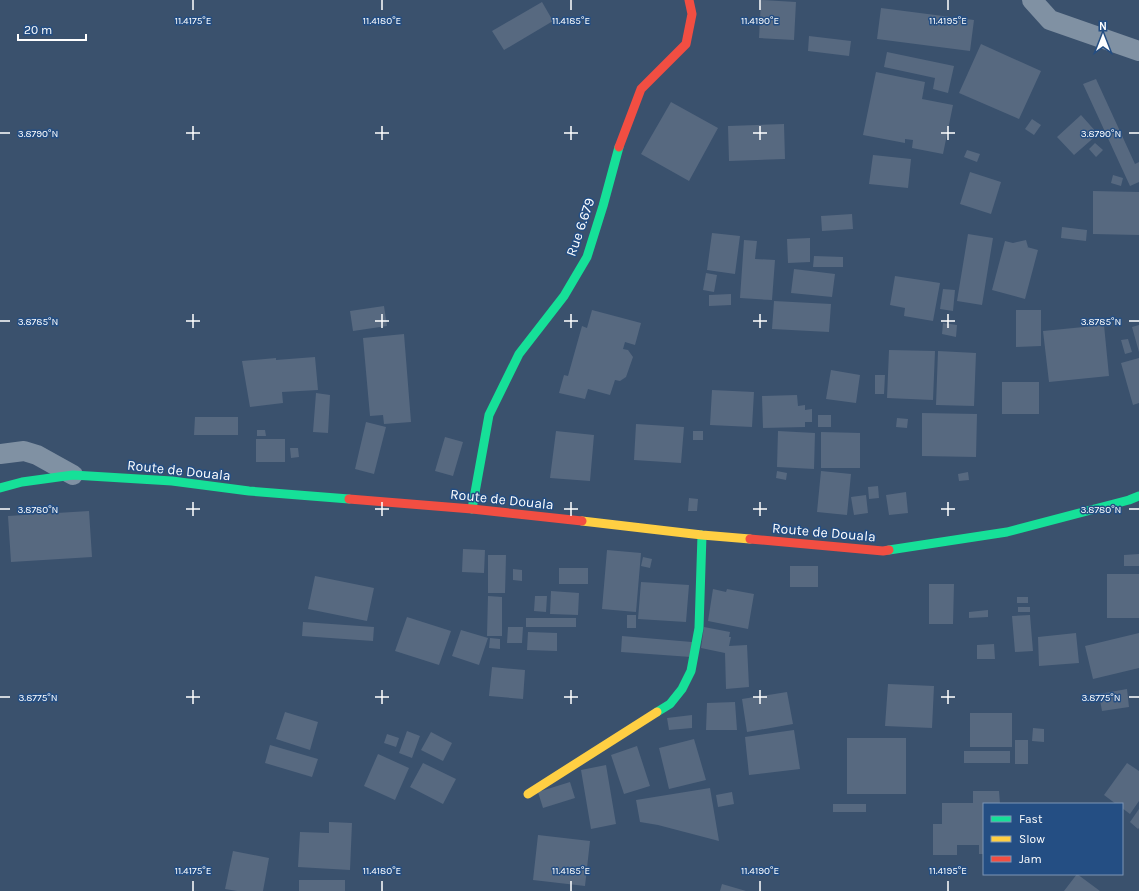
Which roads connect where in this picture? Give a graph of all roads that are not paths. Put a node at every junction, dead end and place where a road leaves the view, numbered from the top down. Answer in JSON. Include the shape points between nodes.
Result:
{"nodes":[{"id":1,"x":689,"y":0,"type":"edge"},
{"id":2,"x":1032,"y":0,"type":"edge"},
{"id":3,"x":1139,"y":50,"type":"edge"},
{"id":4,"x":0,"y":454,"type":"edge"},
{"id":5,"x":73,"y":475,"type":"junction"},
{"id":6,"x":0,"y":488,"type":"edge"},
{"id":7,"x":1139,"y":496,"type":"edge"},
{"id":8,"x":472,"y":509,"type":"junction"},
{"id":9,"x":702,"y":535,"type":"junction"},
{"id":10,"x":528,"y":794,"type":"dead end"}],
"edges":[{"from":1,"to":8,"type":"main road","name":"Rue 6.679","via":[[692,14],[686,44],[641,89],[620,142],[587,257],[564,296],[519,354],[490,415]]},
{"from":2,"to":3,"type":"street","via":[[1050,20]]},
{"from":4,"to":5,"type":"street","via":[[24,451],[37,455]]},
{"from":5,"to":6,"type":"main road","name":"Route de Douala","via":[[22,482]]},
{"from":5,"to":8,"type":"main road","name":"Route de Douala","via":[[172,481],[249,491]]},
{"from":7,"to":9,"type":"main road","name":"Route de Douala","via":[[1007,532],[883,551]]},
{"from":8,"to":9,"type":"main road","name":"Route de Douala"},
{"from":9,"to":10,"type":"main road","via":[[699,628],[691,671],[682,689],[670,704]]}]}
